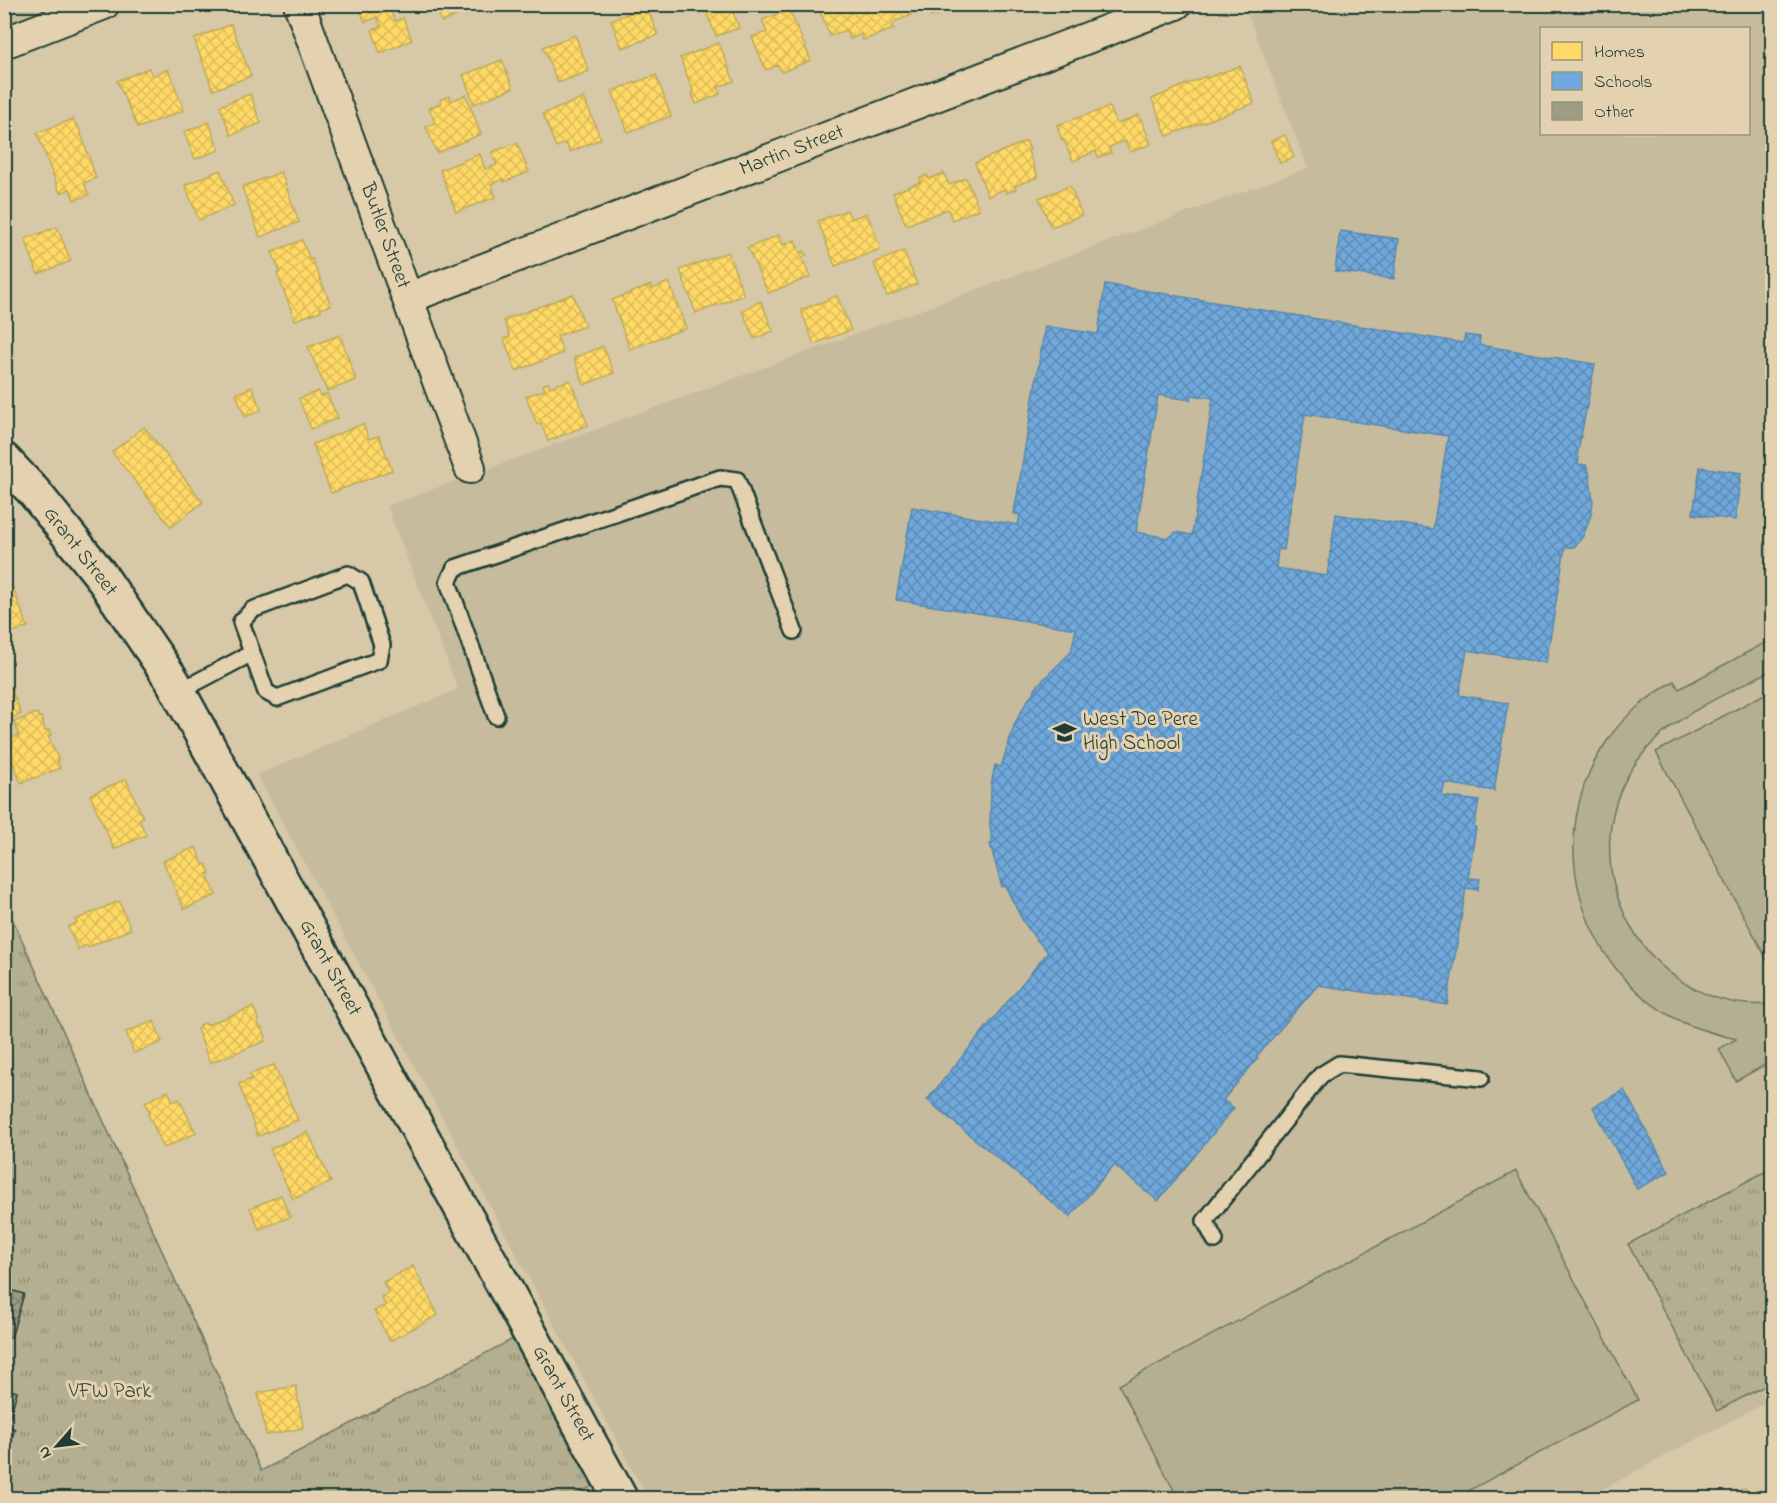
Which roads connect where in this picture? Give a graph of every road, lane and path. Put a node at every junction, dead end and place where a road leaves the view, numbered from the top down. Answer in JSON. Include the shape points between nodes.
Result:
{"nodes":[{"id":1,"x":104,"y":4,"type":"edge"},
{"id":2,"x":299,"y":4,"type":"edge"},
{"id":3,"x":1176,"y":4,"type":"edge"},
{"id":4,"x":4,"y":43,"type":"edge"},
{"id":5,"x":408,"y":298,"type":"junction"},
{"id":6,"x":4,"y":460,"type":"edge"},
{"id":7,"x":470,"y":468,"type":"dead end"},
{"id":8,"x":794,"y":631,"type":"dead end"},
{"id":9,"x":252,"y":653,"type":"junction"},
{"id":10,"x":178,"y":692,"type":"junction"},
{"id":11,"x":496,"y":716,"type":"dead end"},
{"id":12,"x":1481,"y":1078,"type":"dead end"},
{"id":13,"x":1215,"y":1240,"type":"dead end"},
{"id":14,"x":620,"y":1498,"type":"edge"}],
"edges":[{"from":1,"to":4,"type":"street"},
{"from":2,"to":5,"type":"street","name":"Butler Street"},
{"from":3,"to":5,"type":"street","name":"Martin Street"},
{"from":5,"to":7,"type":"street","name":"Butler Street"},
{"from":6,"to":10,"type":"street","name":"Grant Street","via":[[99,573]]},
{"from":8,"to":11,"type":"lane","via":[[737,480],[720,478],[455,568],[448,582]]},
{"from":9,"to":9,"type":"lane","via":[[266,692],[277,698],[379,660],[382,645],[361,582],[348,574],[252,610],[241,622]]},
{"from":9,"to":10,"type":"lane"},
{"from":10,"to":14,"type":"street","name":"Grant Street"},
{"from":12,"to":13,"type":"lane","via":[[1339,1064],[1321,1075],[1205,1221]]}]}
